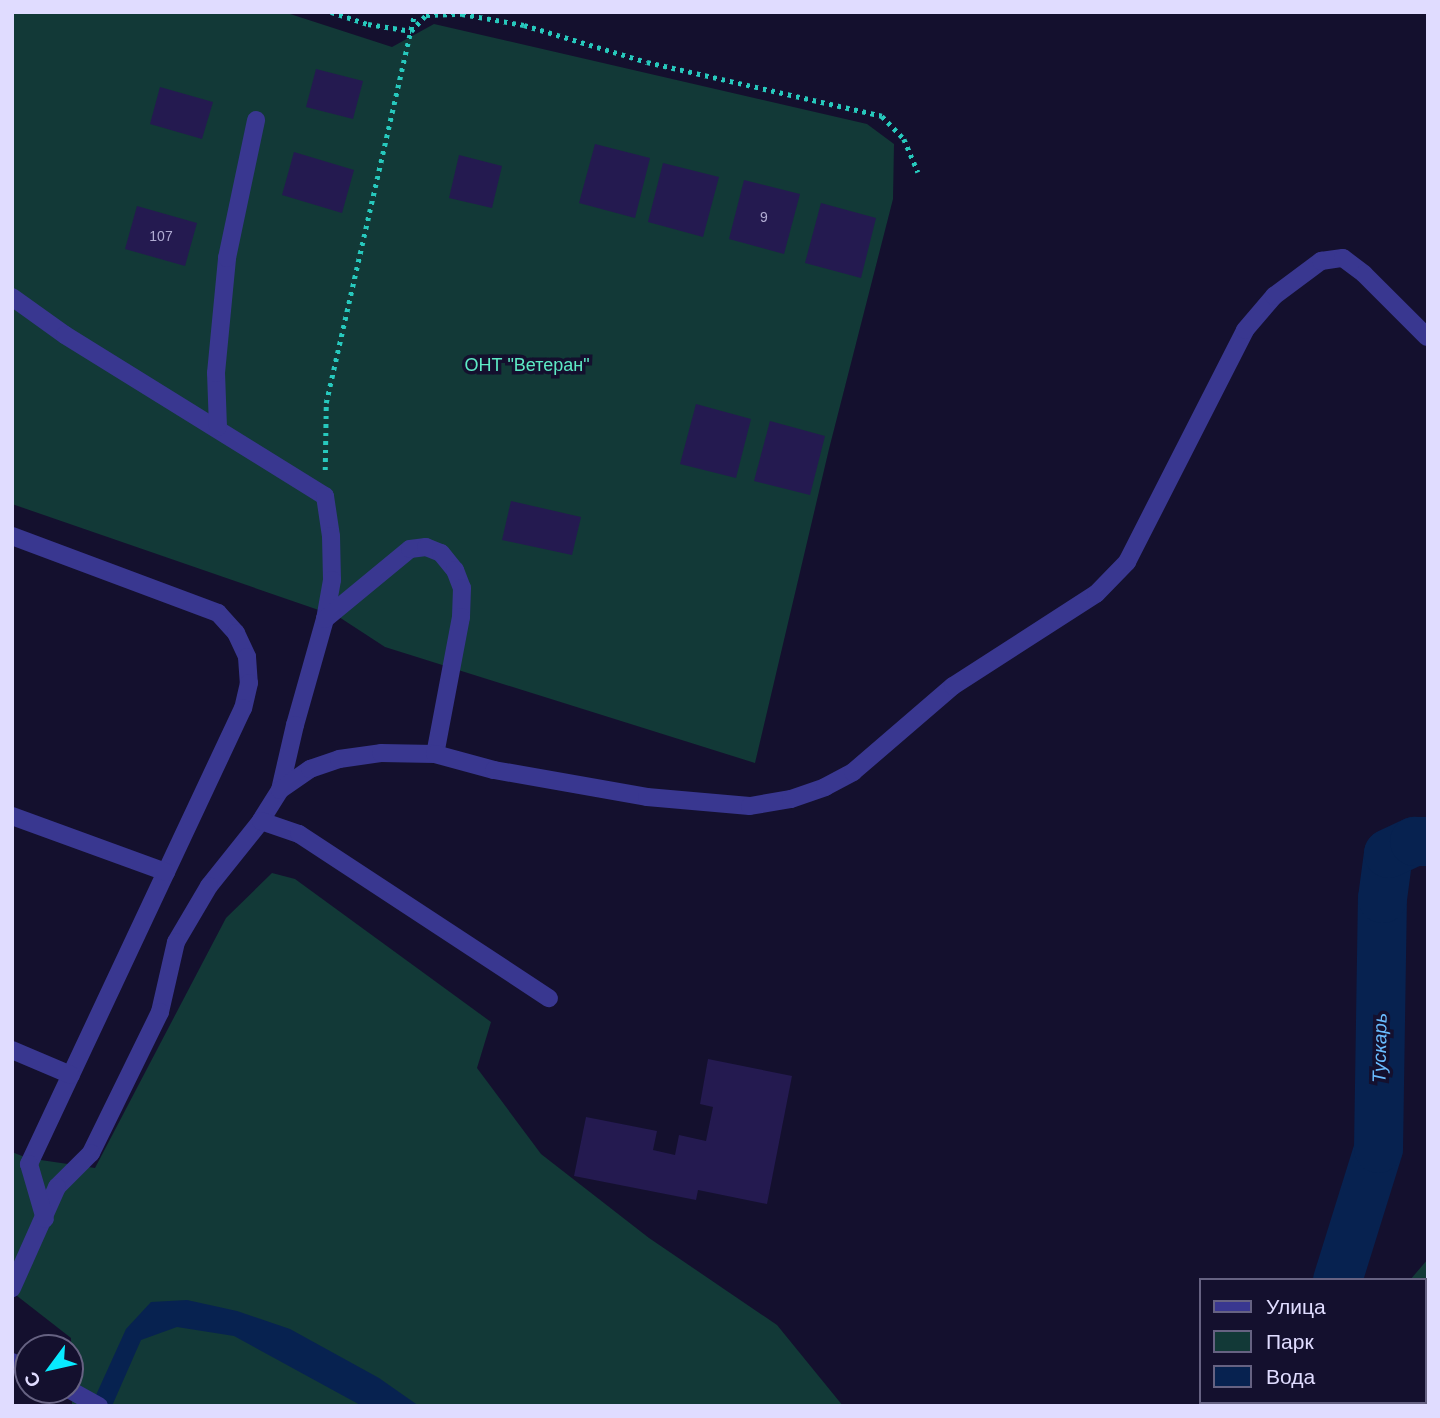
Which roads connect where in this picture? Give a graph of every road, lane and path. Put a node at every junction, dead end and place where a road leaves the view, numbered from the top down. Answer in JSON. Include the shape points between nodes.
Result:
{"nodes":[{"id":1,"x":331,"y":12,"type":"edge"},
{"id":2,"x":415,"y":12,"type":"edge"},
{"id":3,"x":411,"y":31,"type":"junction"},
{"id":4,"x":256,"y":120,"type":"dead end"},
{"id":5,"x":918,"y":172,"type":"dead end"},
{"id":6,"x":12,"y":297,"type":"edge"},
{"id":7,"x":1427,"y":337,"type":"edge"},
{"id":8,"x":218,"y":427,"type":"junction"},
{"id":9,"x":325,"y":496,"type":"junction"},
{"id":10,"x":12,"y":536,"type":"edge"},
{"id":11,"x":325,"y":619,"type":"junction"},
{"id":12,"x":435,"y":754,"type":"junction"},
{"id":13,"x":280,"y":790,"type":"junction"},
{"id":14,"x":12,"y":816,"type":"edge"},
{"id":15,"x":261,"y":821,"type":"junction"},
{"id":16,"x":166,"y":872,"type":"junction"},
{"id":17,"x":549,"y":998,"type":"dead end"},
{"id":18,"x":12,"y":1050,"type":"edge"},
{"id":19,"x":71,"y":1074,"type":"junction"},
{"id":20,"x":21,"y":1161,"type":"edge"},
{"id":21,"x":45,"y":1219,"type":"junction"},
{"id":22,"x":12,"y":1288,"type":"edge"}],
"edges":[{"from":1,"to":3,"type":"path"},
{"from":2,"to":3,"type":"path"},
{"from":3,"to":5,"type":"path","via":[[426,15],[462,14],[524,25],[647,62],[882,116],[904,139]]},
{"from":3,"to":9,"type":"path","via":[[326,403]]},
{"from":4,"to":8,"type":"street","via":[[227,258],[216,373]]},
{"from":6,"to":8,"type":"street","via":[[65,335]]},
{"from":7,"to":12,"type":"street","via":[[1343,258],[1321,261],[1274,296],[1245,330],[1127,562],[1096,594],[953,685],[853,772],[825,787],[750,806],[647,797],[494,770]]},
{"from":8,"to":9,"type":"street"},
{"from":9,"to":11,"type":"street","via":[[332,580]]},
{"from":10,"to":16,"type":"street","via":[[218,613],[236,632],[247,657],[249,683],[243,708]]},
{"from":11,"to":12,"type":"street","via":[[410,549],[426,547],[441,553],[455,570],[462,588],[461,617]]},
{"from":11,"to":13,"type":"street"},
{"from":12,"to":13,"type":"street","via":[[381,753],[339,759],[310,769]]},
{"from":13,"to":15,"type":"street"},
{"from":14,"to":16,"type":"street"},
{"from":15,"to":17,"type":"street","via":[[299,834]]},
{"from":15,"to":21,"type":"street","via":[[209,886],[176,942],[160,1012],[91,1153],[57,1187]]},
{"from":16,"to":19,"type":"street"},
{"from":18,"to":19,"type":"street"},
{"from":19,"to":20,"type":"street"},
{"from":20,"to":21,"type":"street"},
{"from":21,"to":22,"type":"street"}]}
